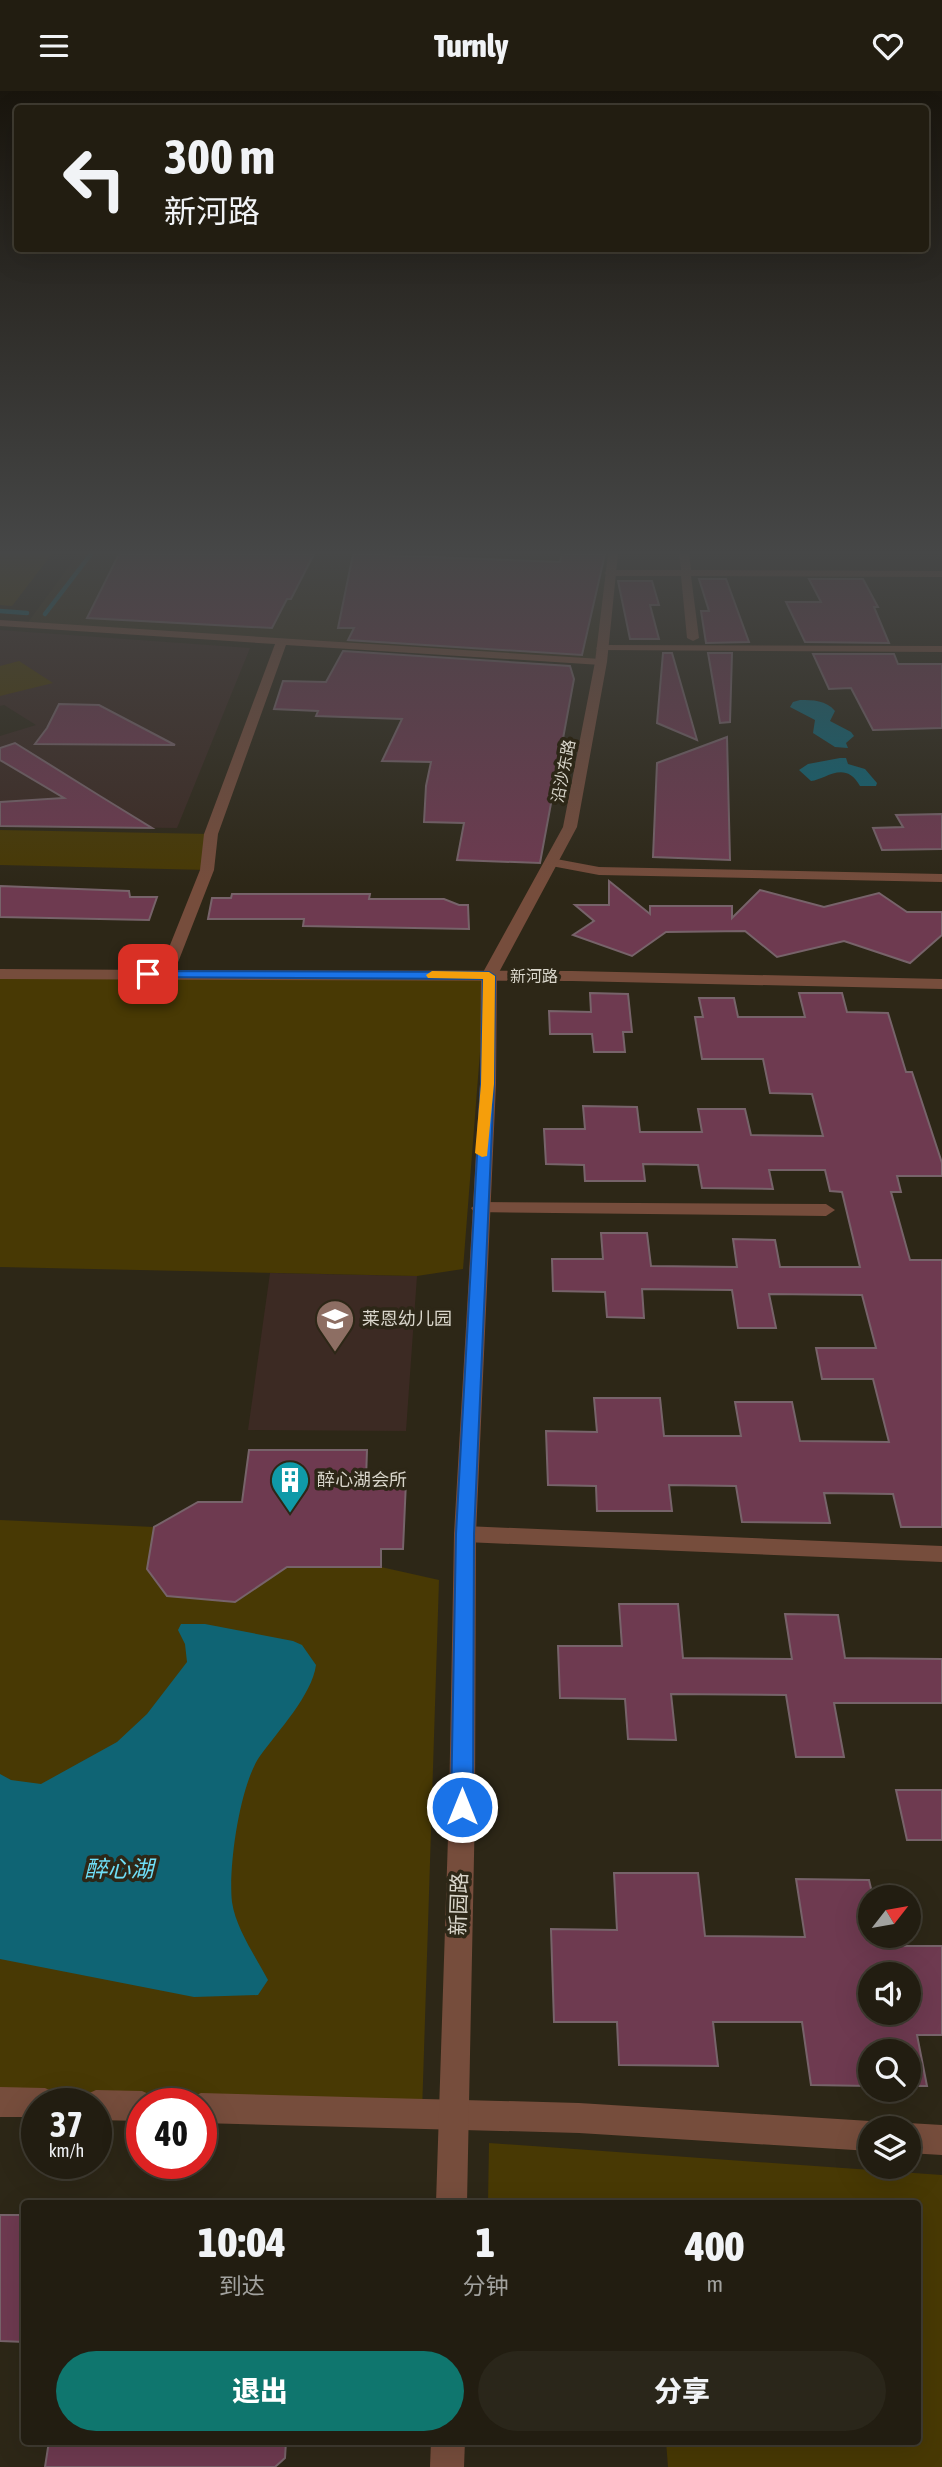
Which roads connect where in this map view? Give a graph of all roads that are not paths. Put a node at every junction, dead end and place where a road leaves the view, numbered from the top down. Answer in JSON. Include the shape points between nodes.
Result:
{"nodes":[{"id":1,"x":273,"y":665,"type":"edge"},
{"id":2,"x":600,"y":665,"type":"edge"},
{"id":3,"x":551,"y":862,"type":"junction"},
{"id":4,"x":942,"y":878,"type":"edge"},
{"id":5,"x":0,"y":974,"type":"edge"},
{"id":6,"x":166,"y":974,"type":"junction"},
{"id":7,"x":489,"y":976,"type":"junction"},
{"id":8,"x":942,"y":984,"type":"edge"},
{"id":9,"x":480,"y":1208,"type":"junction"},
{"id":10,"x":826,"y":1210,"type":"dead end"},
{"id":11,"x":465,"y":1534,"type":"junction"},
{"id":12,"x":942,"y":1554,"type":"edge"},
{"id":13,"x":0,"y":2102,"type":"edge"},
{"id":14,"x":21,"y":2102,"type":"edge"},
{"id":15,"x":217,"y":2109,"type":"edge"},
{"id":16,"x":452,"y":2116,"type":"junction"},
{"id":17,"x":858,"y":2135,"type":"edge"},
{"id":18,"x":921,"y":2139,"type":"edge"},
{"id":19,"x":942,"y":2140,"type":"edge"},
{"id":20,"x":451,"y":2200,"type":"edge"},
{"id":21,"x":448,"y":2445,"type":"edge"},
{"id":22,"x":447,"y":2467,"type":"edge"}],
"edges":[{"from":1,"to":6,"type":"street","via":[[211,834],[207,870]]},
{"from":2,"to":3,"type":"street","name":"沿沙东路","via":[[570,827]]},
{"from":3,"to":4,"type":"street","via":[[599,871]]},
{"from":3,"to":7,"type":"street","name":"沿沙东路"},
{"from":5,"to":6,"type":"street","name":"新河路"},
{"from":6,"to":7,"type":"street","name":"新河路"},
{"from":7,"to":8,"type":"street","name":"新河路"},
{"from":7,"to":9,"type":"street","name":"新园路"},
{"from":9,"to":10,"type":"street"},
{"from":9,"to":11,"type":"street","name":"新园路"},
{"from":11,"to":12,"type":"street"},
{"from":11,"to":16,"type":"street","name":"新园路"},
{"from":13,"to":14,"type":"street"},
{"from":15,"to":16,"type":"street"},
{"from":16,"to":17,"type":"street","via":[[579,2118]]},
{"from":16,"to":20,"type":"street","name":"新园路"},
{"from":18,"to":19,"type":"street"},
{"from":21,"to":22,"type":"street"}]}
